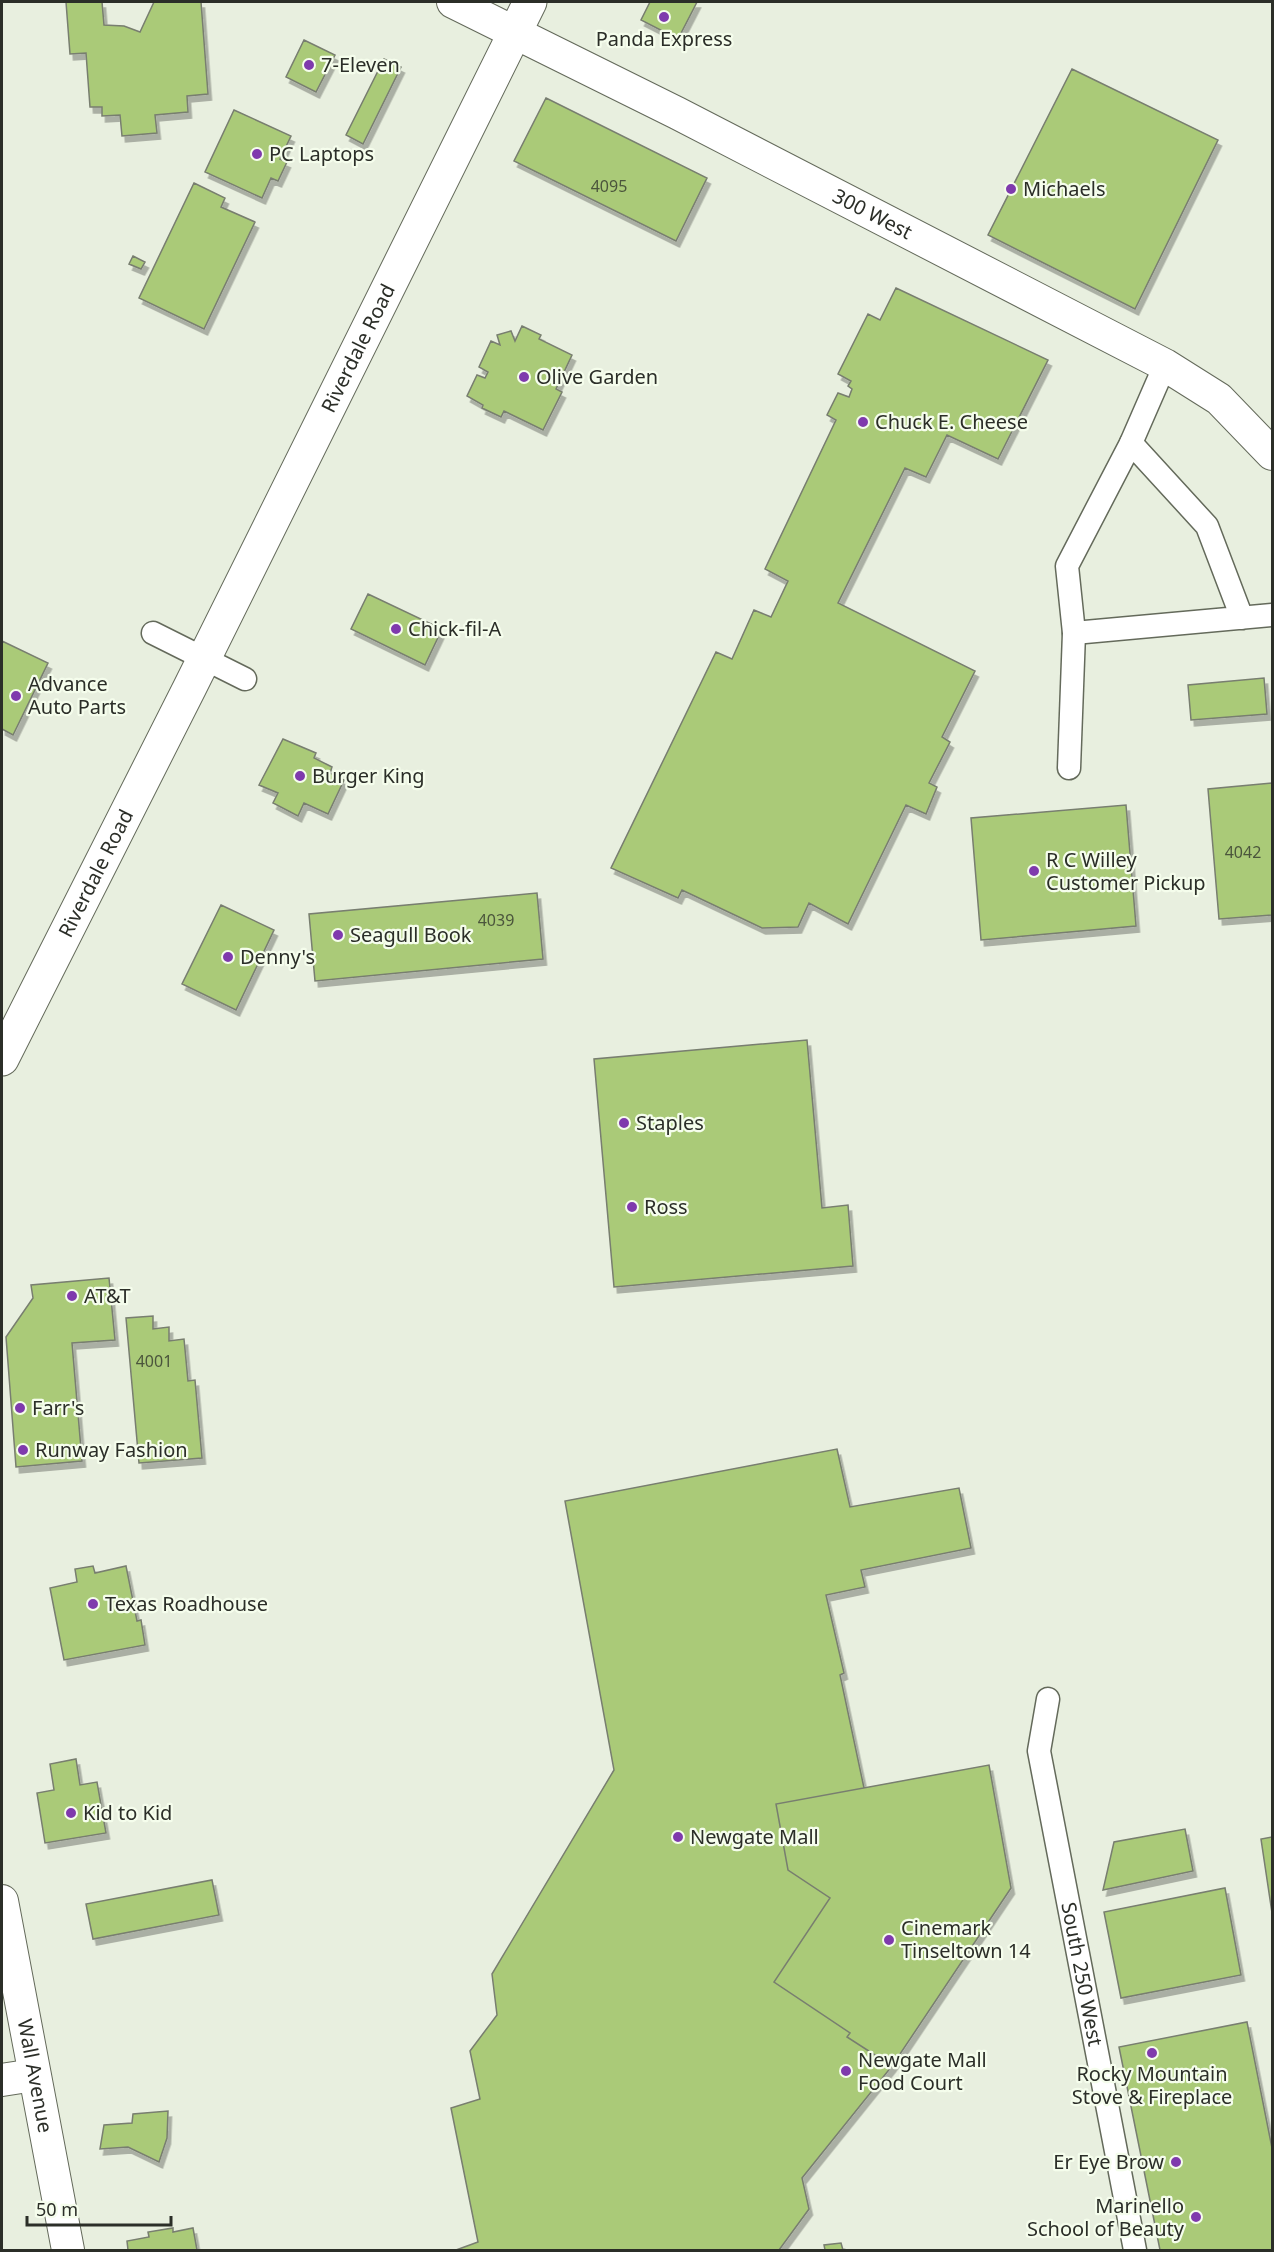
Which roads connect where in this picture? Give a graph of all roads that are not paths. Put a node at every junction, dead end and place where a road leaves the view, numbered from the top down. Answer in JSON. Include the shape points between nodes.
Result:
{"nodes":[{"id":1,"x":453,"y":2,"type":"edge"},
{"id":2,"x":530,"y":2,"type":"edge"},
{"id":3,"x":515,"y":32,"type":"junction"},
{"id":4,"x":1165,"y":365,"type":"junction"},
{"id":5,"x":1131,"y":443,"type":"junction"},
{"id":6,"x":1272,"y":454,"type":"edge"},
{"id":7,"x":1272,"y":615,"type":"edge"},
{"id":8,"x":1242,"y":618,"type":"junction"},
{"id":9,"x":153,"y":633,"type":"dead end"},
{"id":10,"x":1074,"y":633,"type":"junction"},
{"id":11,"x":197,"y":673,"type":"junction"},
{"id":12,"x":245,"y":679,"type":"dead end"},
{"id":13,"x":1070,"y":768,"type":"dead end"},
{"id":14,"x":2,"y":1059,"type":"edge"},
{"id":15,"x":1048,"y":1699,"type":"dead end"},
{"id":16,"x":2,"y":1901,"type":"edge"},
{"id":17,"x":34,"y":2075,"type":"junction"},
{"id":18,"x":2,"y":2080,"type":"edge"},
{"id":19,"x":68,"y":2250,"type":"edge"},
{"id":20,"x":1135,"y":2250,"type":"edge"}],
"edges":[{"from":1,"to":3,"type":"street","name":"300 West"},
{"from":2,"to":3,"type":"main road","name":"Riverdale Road"},
{"from":3,"to":4,"type":"street","name":"300 West"},
{"from":3,"to":11,"type":"main road","name":"Riverdale Road"},
{"from":4,"to":5,"type":"street"},
{"from":4,"to":6,"type":"street","name":"300 West","via":[[1219,399]]},
{"from":5,"to":8,"type":"street","via":[[1207,526]]},
{"from":5,"to":10,"type":"street","via":[[1067,566]]},
{"from":7,"to":8,"type":"street"},
{"from":8,"to":10,"type":"street"},
{"from":9,"to":11,"type":"street"},
{"from":10,"to":13,"type":"street"},
{"from":11,"to":12,"type":"street"},
{"from":11,"to":14,"type":"main road","name":"Riverdale Road"},
{"from":15,"to":20,"type":"street","name":"South 250 West","via":[[1039,1751]]},
{"from":16,"to":17,"type":"street","name":"Wall Avenue"},
{"from":17,"to":18,"type":"street"},
{"from":17,"to":19,"type":"street","name":"Wall Avenue"}]}
